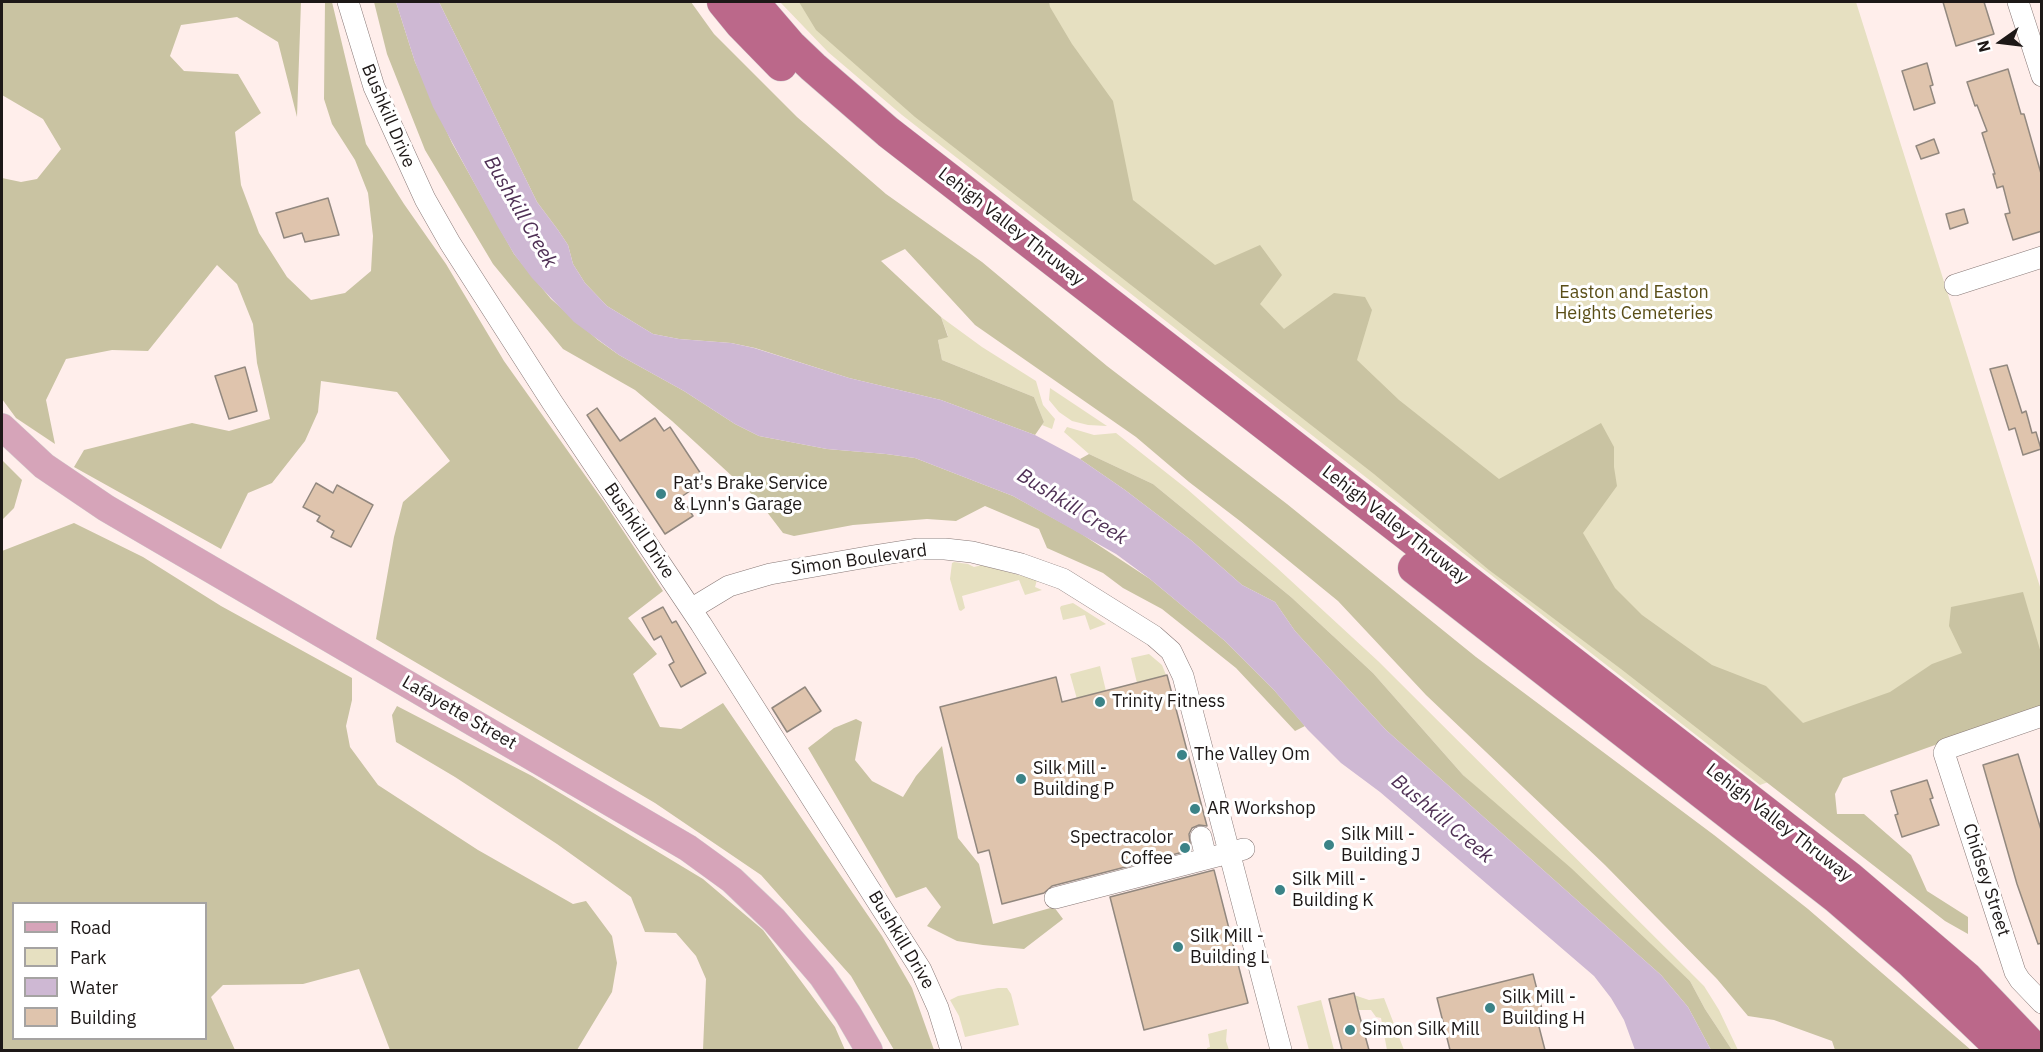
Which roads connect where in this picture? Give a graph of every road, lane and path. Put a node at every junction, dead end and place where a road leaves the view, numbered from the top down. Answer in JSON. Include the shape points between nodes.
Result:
{"nodes":[{"id":1,"x":348,"y":2,"type":"edge"},
{"id":2,"x":723,"y":2,"type":"edge"},
{"id":3,"x":753,"y":2,"type":"edge"},
{"id":4,"x":2018,"y":2,"type":"edge"},
{"id":5,"x":2042,"y":76,"type":"edge"},
{"id":6,"x":2042,"y":257,"type":"edge"},
{"id":7,"x":1955,"y":285,"type":"dead end"},
{"id":8,"x":2,"y":427,"type":"edge"},
{"id":9,"x":691,"y":609,"type":"junction"},
{"id":10,"x":2042,"y":716,"type":"edge"},
{"id":11,"x":1201,"y":837,"type":"dead end"},
{"id":12,"x":1237,"y":850,"type":"junction"},
{"id":13,"x":1206,"y":858,"type":"junction"},
{"id":14,"x":1055,"y":898,"type":"dead end"},
{"id":15,"x":2042,"y":1003,"type":"edge"},
{"id":16,"x":2025,"y":1037,"type":"edge"},
{"id":17,"x":869,"y":1050,"type":"edge"},
{"id":18,"x":951,"y":1050,"type":"edge"},
{"id":19,"x":1281,"y":1050,"type":"edge"},
{"id":20,"x":2036,"y":1050,"type":"edge"}],
"edges":[{"from":1,"to":9,"type":"street","name":"Bushkill Drive","via":[[374,87],[424,199],[552,402]]},
{"from":2,"to":16,"type":"highway","name":"Lehigh Valley Thruway","via":[[789,74],[832,113],[1837,898],[1911,962]]},
{"from":3,"to":16,"type":"highway","name":"Lehigh Valley Thruway","via":[[790,45],[888,132],[1850,878],[1967,978]]},
{"from":4,"to":5,"type":"street"},
{"from":6,"to":7,"type":"street"},
{"from":8,"to":17,"type":"main road","name":"Lafayette Street","via":[[44,466],[106,508],[688,848],[732,880],[774,920],[822,976]]},
{"from":9,"to":12,"type":"street","name":"Simon Boulevard","via":[[729,586],[770,574],[918,549],[972,552],[1063,579],[1154,636],[1171,651],[1183,675]]},
{"from":9,"to":18,"type":"street","name":"Bushkill Drive","via":[[921,970]]},
{"from":10,"to":15,"type":"street","name":"Chidsey Street","via":[[1944,750],[2015,972]]},
{"from":11,"to":13,"type":"street"},
{"from":12,"to":13,"type":"street"},
{"from":12,"to":19,"type":"street","name":"Simon Boulevard"},
{"from":13,"to":14,"type":"street"},
{"from":16,"to":20,"type":"highway","name":"Lehigh Valley Thruway"}]}
